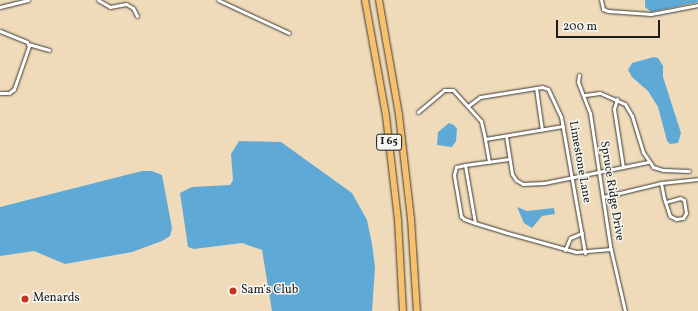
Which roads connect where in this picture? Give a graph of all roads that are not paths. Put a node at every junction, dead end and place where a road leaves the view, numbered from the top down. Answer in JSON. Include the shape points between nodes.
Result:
{"nodes":[{"id":1,"x":28,"y":0,"type":"edge"},
{"id":2,"x":98,"y":0,"type":"edge"},
{"id":3,"x":218,"y":0,"type":"edge"},
{"id":4,"x":365,"y":0,"type":"edge"},
{"id":5,"x":379,"y":0,"type":"edge"},
{"id":6,"x":601,"y":0,"type":"edge"},
{"id":7,"x":698,"y":5,"type":"edge"},
{"id":8,"x":0,"y":7,"type":"edge"},
{"id":9,"x":137,"y":16,"type":"dead end"},
{"id":10,"x":0,"y":31,"type":"edge"},
{"id":11,"x":289,"y":33,"type":"dead end"},
{"id":12,"x":28,"y":44,"type":"junction"},
{"id":13,"x":49,"y":50,"type":"dead end"},
{"id":14,"x":579,"y":75,"type":"dead end"},
{"id":15,"x":536,"y":88,"type":"junction"},
{"id":16,"x":0,"y":93,"type":"edge"},
{"id":17,"x":585,"y":95,"type":"junction"},
{"id":18,"x":617,"y":99,"type":"junction"},
{"id":19,"x":468,"y":106,"type":"junction"},
{"id":20,"x":418,"y":112,"type":"dead end"},
{"id":21,"x":563,"y":126,"type":"junction"},
{"id":22,"x":542,"y":130,"type":"junction"},
{"id":23,"x":506,"y":136,"type":"junction"},
{"id":24,"x":485,"y":139,"type":"junction"},
{"id":25,"x":509,"y":159,"type":"junction"},
{"id":26,"x":490,"y":162,"type":"junction"},
{"id":27,"x":648,"y":162,"type":"junction"},
{"id":28,"x":465,"y":165,"type":"junction"},
{"id":29,"x":623,"y":167,"type":"junction"},
{"id":30,"x":689,"y":170,"type":"dead end"},
{"id":31,"x":599,"y":172,"type":"junction"},
{"id":32,"x":572,"y":177,"type":"junction"},
{"id":33,"x":698,"y":180,"type":"edge"},
{"id":34,"x":662,"y":183,"type":"junction"},
{"id":35,"x":603,"y":197,"type":"junction"},
{"id":36,"x":666,"y":202,"type":"junction"},
{"id":37,"x":475,"y":223,"type":"junction"},
{"id":38,"x":582,"y":233,"type":"junction"},
{"id":39,"x":611,"y":249,"type":"junction"},
{"id":40,"x":564,"y":250,"type":"junction"},
{"id":41,"x":585,"y":253,"type":"junction"},
{"id":42,"x":403,"y":286,"type":"junction"},
{"id":43,"x":417,"y":309,"type":"edge"},
{"id":44,"x":400,"y":311,"type":"edge"},
{"id":45,"x":403,"y":311,"type":"edge"},
{"id":46,"x":625,"y":311,"type":"edge"}],
"edges":[{"from":1,"to":8,"type":"street"},
{"from":2,"to":9,"type":"street","via":[[110,7],[126,4],[133,8]]},
{"from":3,"to":11,"type":"street"},
{"from":4,"to":42,"type":"highway","number":"I 65","via":[[386,116]]},
{"from":5,"to":43,"type":"highway","number":"I 65","via":[[399,115],[411,219]]},
{"from":6,"to":7,"type":"street","via":[[603,9],[608,11],[651,14]]},
{"from":10,"to":12,"type":"street"},
{"from":12,"to":13,"type":"street"},
{"from":12,"to":16,"type":"street","via":[[14,88],[9,93]]},
{"from":14,"to":17,"type":"street","name":"Spruce Ridge Drive","via":[[578,82]]},
{"from":15,"to":19,"type":"street","via":[[480,97]]},
{"from":15,"to":21,"type":"street","name":"Limestone Lane","via":[[548,89]]},
{"from":15,"to":22,"type":"street"},
{"from":17,"to":18,"type":"street","via":[[600,93]]},
{"from":17,"to":31,"type":"street","name":"Spruce Ridge Drive"},
{"from":18,"to":27,"type":"street","via":[[632,116]]},
{"from":18,"to":29,"type":"street","via":[[614,109]]},
{"from":19,"to":20,"type":"street","via":[[456,92],[448,89]]},
{"from":19,"to":24,"type":"street","via":[[481,121]]},
{"from":21,"to":22,"type":"street"},
{"from":21,"to":32,"type":"street","name":"Limestone Lane"},
{"from":22,"to":23,"type":"street"},
{"from":23,"to":24,"type":"street"},
{"from":23,"to":25,"type":"street"},
{"from":24,"to":26,"type":"street"},
{"from":25,"to":26,"type":"street"},
{"from":25,"to":32,"type":"street","via":[[512,174],[518,182],[528,184]]},
{"from":26,"to":28,"type":"street"},
{"from":27,"to":29,"type":"street"},
{"from":27,"to":30,"type":"street","via":[[663,170]]},
{"from":28,"to":37,"type":"street"},
{"from":28,"to":37,"type":"street","via":[[456,167],[454,175],[461,216]]},
{"from":29,"to":31,"type":"street"},
{"from":31,"to":32,"type":"street"},
{"from":31,"to":35,"type":"street","name":"Spruce Ridge Drive"},
{"from":32,"to":38,"type":"street","name":"Limestone Lane"},
{"from":33,"to":34,"type":"street"},
{"from":34,"to":35,"type":"street"},
{"from":34,"to":36,"type":"street"},
{"from":35,"to":39,"type":"street","name":"Spruce Ridge Drive"},
{"from":36,"to":36,"type":"street","via":[[670,216],[676,219],[683,218],[686,213],[684,200],[680,198]]},
{"from":37,"to":40,"type":"street"},
{"from":38,"to":40,"type":"street","via":[[570,238]]},
{"from":38,"to":41,"type":"street","name":"Limestone Lane"},
{"from":39,"to":41,"type":"street"},
{"from":39,"to":46,"type":"street","name":"Spruce Ridge Drive"},
{"from":40,"to":41,"type":"street"},
{"from":42,"to":44,"type":"highway"},
{"from":42,"to":45,"type":"highway","number":"I 65"}]}
